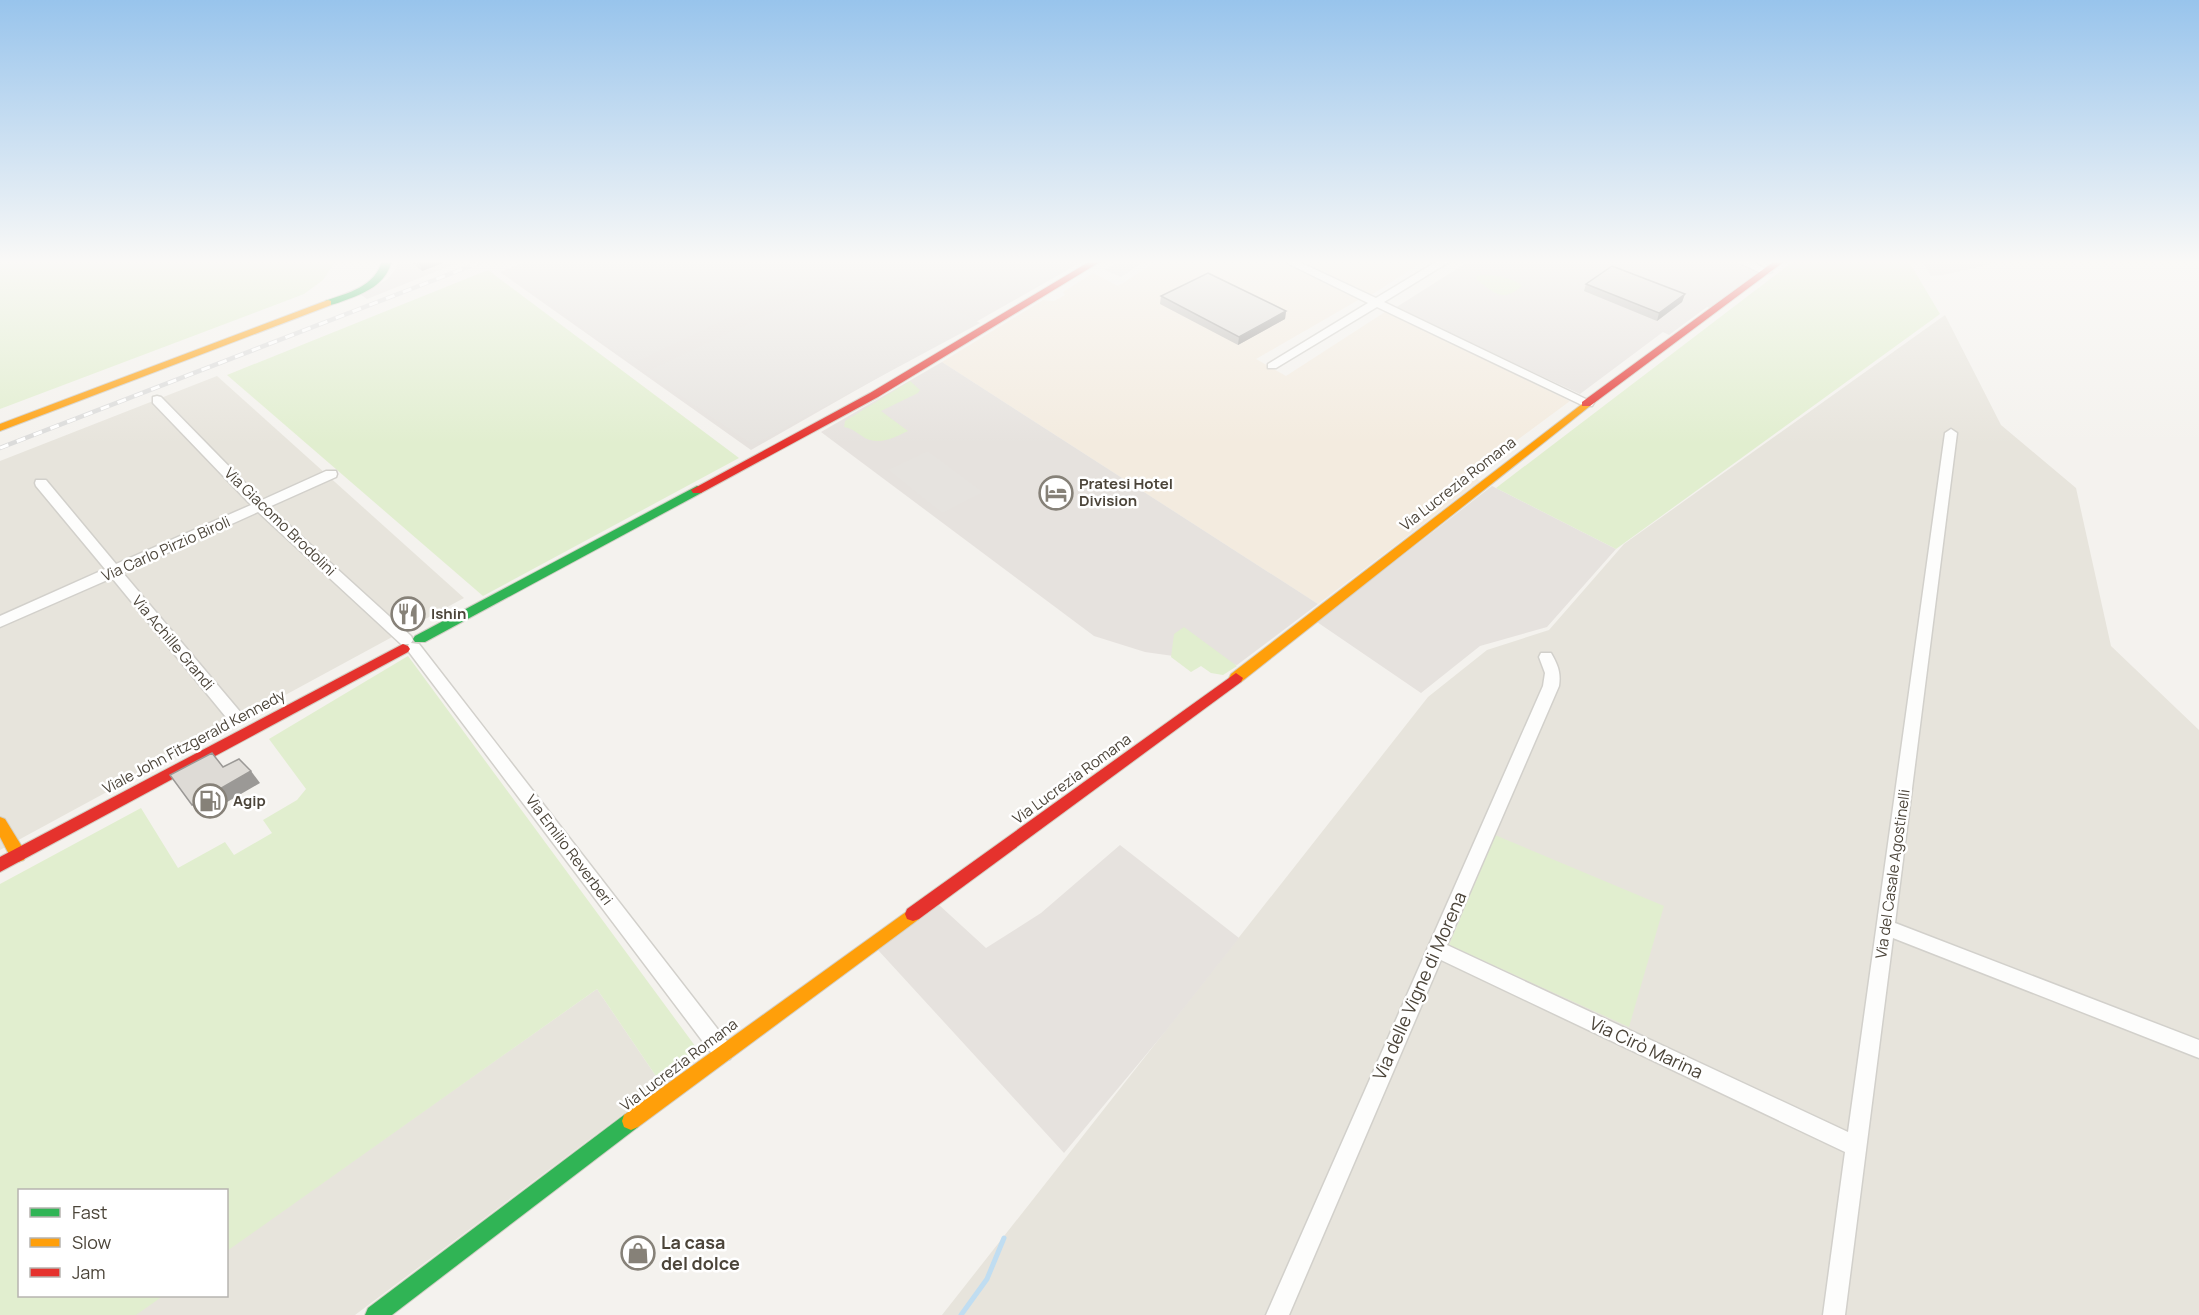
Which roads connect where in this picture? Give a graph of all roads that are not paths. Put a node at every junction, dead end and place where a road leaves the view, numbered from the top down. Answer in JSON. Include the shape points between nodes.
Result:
{"nodes":[{"id":1,"x":280,"y":321,"type":"edge"},
{"id":2,"x":996,"y":321,"type":"edge"},
{"id":3,"x":1345,"y":321,"type":"edge"},
{"id":4,"x":1414,"y":321,"type":"edge"},
{"id":5,"x":1700,"y":321,"type":"edge"},
{"id":6,"x":1272,"y":366,"type":"dead end"},
{"id":7,"x":91,"y":393,"type":"junction"},
{"id":8,"x":157,"y":400,"type":"dead end"},
{"id":9,"x":1588,"y":403,"type":"junction"},
{"id":10,"x":0,"y":428,"type":"edge"},
{"id":11,"x":1951,"y":433,"type":"dead end"},
{"id":12,"x":0,"y":436,"type":"edge"},
{"id":13,"x":331,"y":474,"type":"dead end"},
{"id":14,"x":41,"y":483,"type":"dead end"},
{"id":15,"x":261,"y":507,"type":"junction"},
{"id":16,"x":114,"y":572,"type":"junction"},
{"id":17,"x":0,"y":622,"type":"edge"},
{"id":18,"x":411,"y":644,"type":"junction"},
{"id":19,"x":1546,"y":657,"type":"dead end"},
{"id":20,"x":236,"y":718,"type":"dead end"},
{"id":21,"x":0,"y":823,"type":"edge"},
{"id":22,"x":18,"y":855,"type":"junction"},
{"id":23,"x":0,"y":865,"type":"edge"},
{"id":24,"x":1885,"y":927,"type":"junction"},
{"id":25,"x":1437,"y":949,"type":"junction"},
{"id":26,"x":2199,"y":1049,"type":"edge"},
{"id":27,"x":723,"y":1052,"type":"junction"},
{"id":28,"x":1855,"y":1146,"type":"junction"},
{"id":29,"x":375,"y":1315,"type":"edge"},
{"id":30,"x":1277,"y":1315,"type":"edge"},
{"id":31,"x":1834,"y":1315,"type":"edge"}],
"edges":[{"from":1,"to":7,"type":"street"},
{"from":2,"to":18,"type":"street","name":"Viale John Fitzgerald Kennedy","via":[[874,394]]},
{"from":3,"to":6,"type":"street"},
{"from":4,"to":9,"type":"street"},
{"from":5,"to":9,"type":"street","name":"Via Lucrezia Romana"},
{"from":7,"to":10,"type":"street"},
{"from":7,"to":12,"type":"street","via":[[62,411]]},
{"from":8,"to":15,"type":"street","name":"Via Giacomo Brodolini"},
{"from":9,"to":27,"type":"street","name":"Via Lucrezia Romana","via":[[1199,707]]},
{"from":11,"to":24,"type":"street","name":"Via del Casale Agostinelli"},
{"from":13,"to":15,"type":"street","name":"Via Carlo Pirzio Biroli"},
{"from":14,"to":16,"type":"street","name":"Via Achille Grandi"},
{"from":15,"to":16,"type":"street","name":"Via Carlo Pirzio Biroli"},
{"from":15,"to":18,"type":"street","name":"Via Giacomo Brodolini"},
{"from":16,"to":17,"type":"street","name":"Via Carlo Pirzio Biroli"},
{"from":16,"to":20,"type":"street","name":"Via Achille Grandi"},
{"from":18,"to":22,"type":"street","name":"Viale John Fitzgerald Kennedy"},
{"from":18,"to":27,"type":"street","name":"Via Emilio Reverberi"},
{"from":19,"to":25,"type":"street","name":"Via delle Vigne di Morena","via":[[1552,683]]},
{"from":21,"to":22,"type":"street"},
{"from":22,"to":23,"type":"street","name":"Viale John Fitzgerald Kennedy"},
{"from":24,"to":26,"type":"street"},
{"from":24,"to":28,"type":"street","name":"Via del Casale Agostinelli"},
{"from":25,"to":28,"type":"street","name":"Via Cirò Marina"},
{"from":25,"to":30,"type":"street","name":"Via delle Vigne di Morena"},
{"from":27,"to":29,"type":"street","name":"Via Lucrezia Romana"},
{"from":28,"to":31,"type":"street","name":"Via del Casale Agostinelli"}]}
